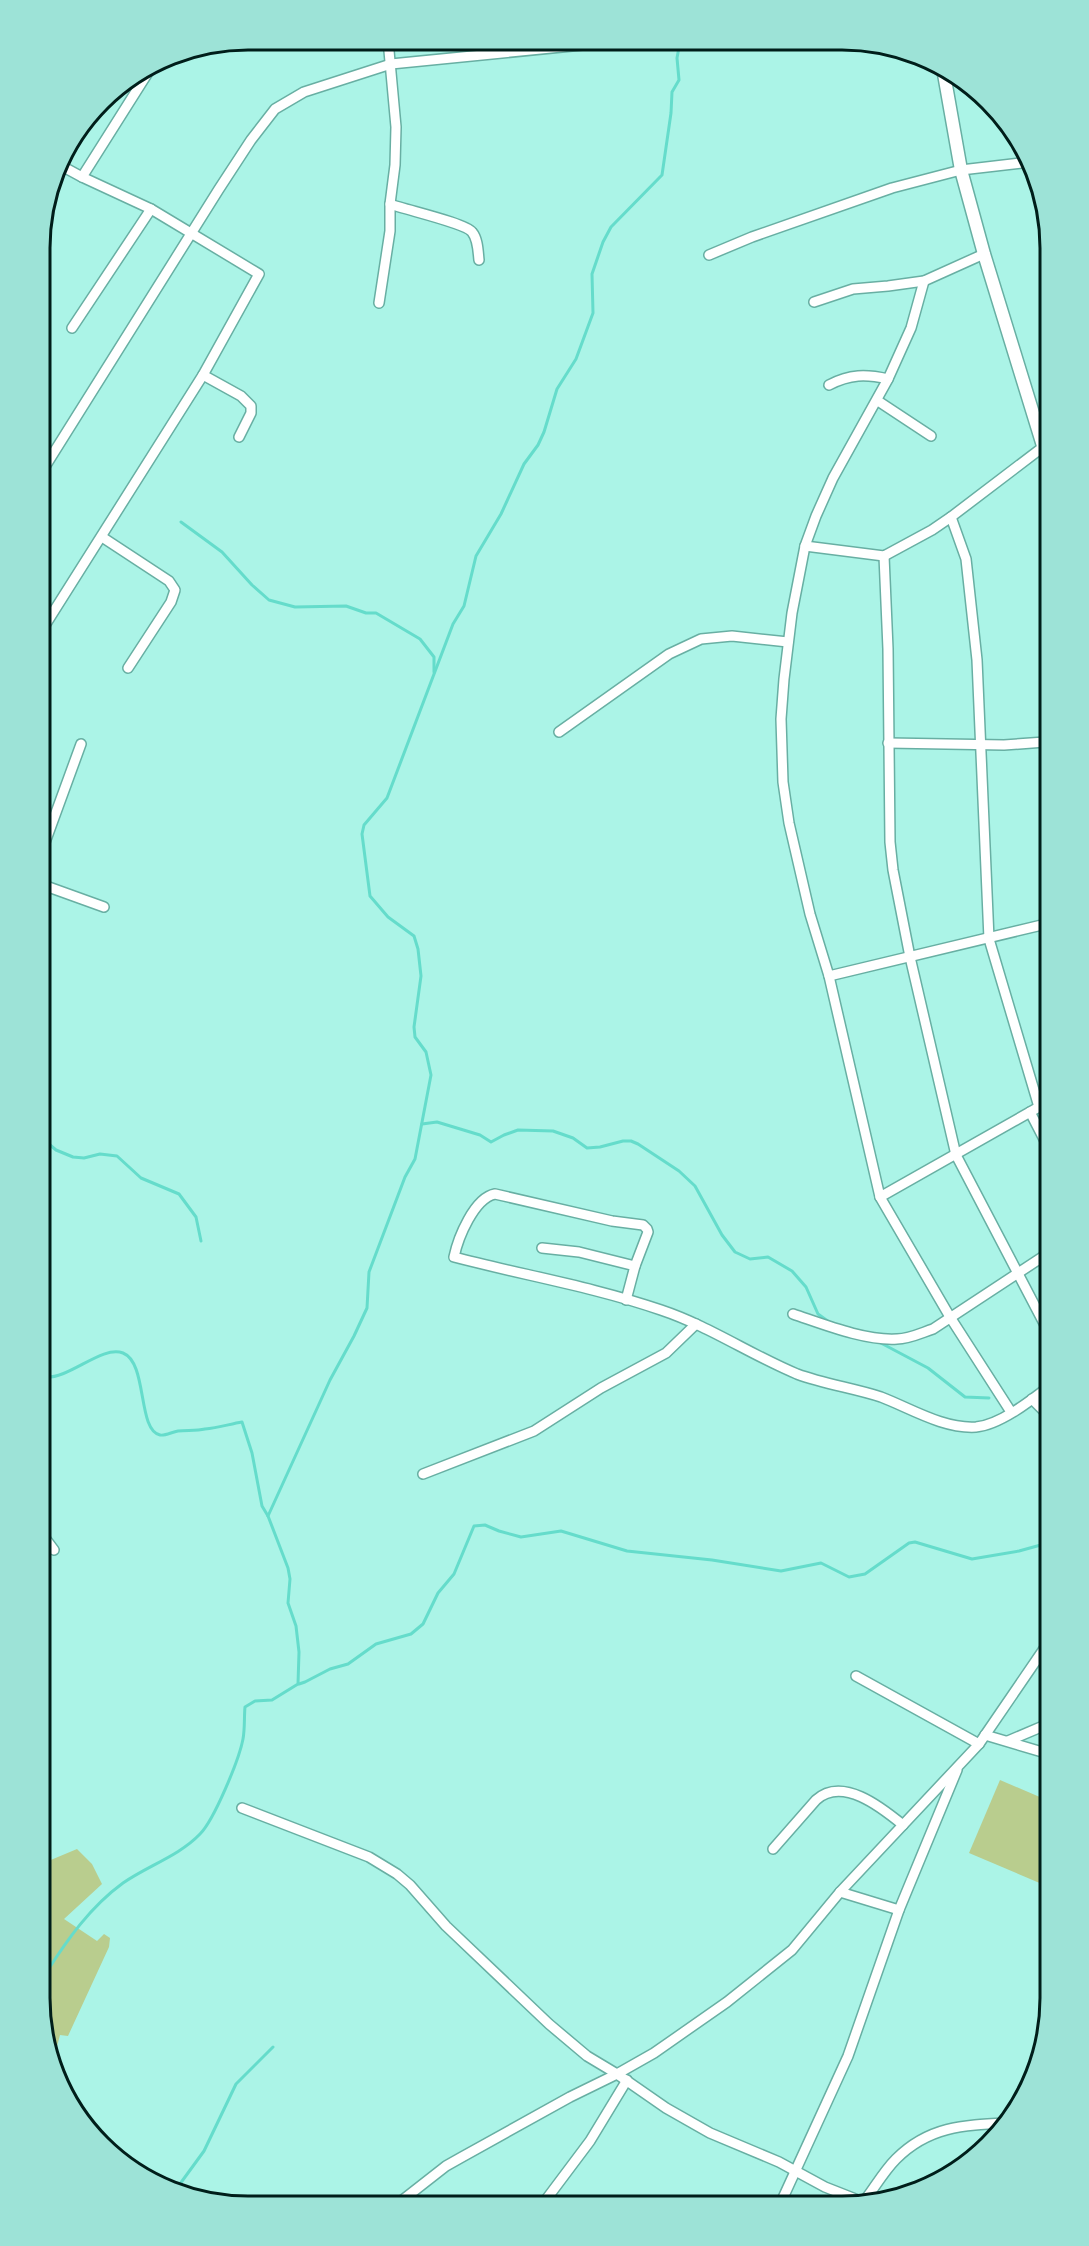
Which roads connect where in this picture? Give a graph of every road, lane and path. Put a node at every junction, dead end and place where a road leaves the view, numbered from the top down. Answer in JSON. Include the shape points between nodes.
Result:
{"nodes":[{"id":1,"x":389,"y":50,"type":"edge"},
{"id":2,"x":532,"y":50,"type":"edge"},
{"id":3,"x":391,"y":64,"type":"junction"},
{"id":4,"x":144,"y":78,"type":"edge"},
{"id":5,"x":945,"y":79,"type":"edge"},
{"id":6,"x":1020,"y":163,"type":"edge"},
{"id":7,"x":66,"y":169,"type":"edge"},
{"id":8,"x":961,"y":170,"type":"junction"},
{"id":9,"x":82,"y":177,"type":"junction"},
{"id":10,"x":390,"y":204,"type":"junction"},
{"id":11,"x":151,"y":209,"type":"junction"},
{"id":12,"x":191,"y":234,"type":"junction"},
{"id":13,"x":984,"y":254,"type":"junction"},
{"id":14,"x":709,"y":255,"type":"dead end"},
{"id":15,"x":478,"y":260,"type":"dead end"},
{"id":16,"x":924,"y":281,"type":"junction"},
{"id":17,"x":814,"y":302,"type":"dead end"},
{"id":18,"x":379,"y":303,"type":"dead end"},
{"id":19,"x":72,"y":328,"type":"dead end"},
{"id":20,"x":203,"y":375,"type":"junction"},
{"id":21,"x":888,"y":380,"type":"junction"},
{"id":22,"x":829,"y":385,"type":"dead end"},
{"id":23,"x":878,"y":401,"type":"junction"},
{"id":24,"x":931,"y":436,"type":"dead end"},
{"id":25,"x":239,"y":437,"type":"dead end"},
{"id":26,"x":1040,"y":438,"type":"edge"},
{"id":27,"x":1040,"y":450,"type":"edge"},
{"id":28,"x":50,"y":460,"type":"edge"},
{"id":29,"x":951,"y":518,"type":"junction"},
{"id":30,"x":102,"y":537,"type":"junction"},
{"id":31,"x":805,"y":546,"type":"junction"},
{"id":32,"x":884,"y":556,"type":"junction"},
{"id":33,"x":50,"y":618,"type":"edge"},
{"id":34,"x":788,"y":642,"type":"junction"},
{"id":35,"x":128,"y":668,"type":"dead end"},
{"id":36,"x":559,"y":732,"type":"dead end"},
{"id":37,"x":1040,"y":742,"type":"edge"},
{"id":38,"x":888,"y":743,"type":"junction"},
{"id":39,"x":81,"y":744,"type":"dead end"},
{"id":40,"x":981,"y":745,"type":"junction"},
{"id":41,"x":50,"y":829,"type":"edge"},
{"id":42,"x":50,"y":888,"type":"edge"},
{"id":43,"x":104,"y":907,"type":"dead end"},
{"id":44,"x":1040,"y":926,"type":"edge"},
{"id":45,"x":989,"y":939,"type":"junction"},
{"id":46,"x":910,"y":957,"type":"junction"},
{"id":47,"x":829,"y":976,"type":"junction"},
{"id":48,"x":1040,"y":1094,"type":"edge"},
{"id":49,"x":1040,"y":1107,"type":"edge"},
{"id":50,"x":1030,"y":1112,"type":"junction"},
{"id":51,"x":1039,"y":1130,"type":"edge"},
{"id":52,"x":956,"y":1155,"type":"junction"},
{"id":53,"x":880,"y":1197,"type":"junction"},
{"id":54,"x":542,"y":1248,"type":"dead end"},
{"id":55,"x":1039,"y":1259,"type":"edge"},
{"id":56,"x":635,"y":1266,"type":"junction"},
{"id":57,"x":1017,"y":1272,"type":"junction"},
{"id":58,"x":626,"y":1300,"type":"junction"},
{"id":59,"x":793,"y":1314,"type":"dead end"},
{"id":60,"x":1039,"y":1315,"type":"edge"},
{"id":61,"x":950,"y":1317,"type":"junction"},
{"id":62,"x":696,"y":1324,"type":"junction"},
{"id":63,"x":1039,"y":1394,"type":"edge"},
{"id":64,"x":1032,"y":1399,"type":"junction"},
{"id":65,"x":1039,"y":1406,"type":"edge"},
{"id":66,"x":1011,"y":1412,"type":"junction"},
{"id":67,"x":423,"y":1474,"type":"dead end"},
{"id":68,"x":50,"y":1545,"type":"edge"},
{"id":69,"x":54,"y":1551,"type":"dead end"},
{"id":70,"x":1039,"y":1656,"type":"edge"},
{"id":71,"x":856,"y":1676,"type":"dead end"},
{"id":72,"x":1039,"y":1728,"type":"edge"},
{"id":73,"x":985,"y":1735,"type":"junction"},
{"id":74,"x":1008,"y":1741,"type":"junction"},
{"id":75,"x":979,"y":1744,"type":"junction"},
{"id":76,"x":1039,"y":1751,"type":"edge"},
{"id":77,"x":959,"y":1765,"type":"junction"},
{"id":78,"x":242,"y":1808,"type":"dead end"},
{"id":79,"x":903,"y":1825,"type":"junction"},
{"id":80,"x":773,"y":1848,"type":"dead end"},
{"id":81,"x":840,"y":1892,"type":"junction"},
{"id":82,"x":899,"y":1910,"type":"junction"},
{"id":83,"x":617,"y":2074,"type":"junction"},
{"id":84,"x":627,"y":2080,"type":"junction"},
{"id":85,"x":995,"y":2124,"type":"edge"},
{"id":86,"x":796,"y":2169,"type":"junction"},
{"id":87,"x":869,"y":2195,"type":"edge"},
{"id":88,"x":408,"y":2196,"type":"edge"},
{"id":89,"x":549,"y":2196,"type":"edge"},
{"id":90,"x":784,"y":2196,"type":"edge"},
{"id":91,"x":847,"y":2196,"type":"edge"}],
"edges":[{"from":1,"to":3,"type":"street"},
{"from":2,"to":3,"type":"street"},
{"from":3,"to":10,"type":"street","via":[[396,138]]},
{"from":3,"to":12,"type":"street","via":[[312,89],[275,109]]},
{"from":4,"to":9,"type":"street"},
{"from":5,"to":8,"type":"street"},
{"from":6,"to":8,"type":"street"},
{"from":7,"to":9,"type":"street"},
{"from":8,"to":13,"type":"street"},
{"from":8,"to":14,"type":"street","via":[[862,197]]},
{"from":9,"to":11,"type":"street"},
{"from":10,"to":15,"type":"street","via":[[471,230],[476,238]]},
{"from":10,"to":18,"type":"street"},
{"from":11,"to":12,"type":"street"},
{"from":11,"to":19,"type":"street"},
{"from":12,"to":20,"type":"street","via":[[259,274]]},
{"from":12,"to":28,"type":"street"},
{"from":13,"to":16,"type":"street"},
{"from":13,"to":26,"type":"street"},
{"from":16,"to":17,"type":"street","via":[[853,289]]},
{"from":16,"to":21,"type":"street","via":[[911,328]]},
{"from":20,"to":25,"type":"street","via":[[251,406]]},
{"from":20,"to":30,"type":"street"},
{"from":21,"to":22,"type":"street","via":[[864,375]]},
{"from":21,"to":23,"type":"street"},
{"from":23,"to":24,"type":"street"},
{"from":23,"to":31,"type":"street","via":[[833,478]]},
{"from":27,"to":29,"type":"street"},
{"from":29,"to":32,"type":"street"},
{"from":29,"to":40,"type":"street","via":[[963,546],[968,572]]},
{"from":30,"to":33,"type":"street"},
{"from":30,"to":35,"type":"street","via":[[169,581],[175,590]]},
{"from":31,"to":32,"type":"street"},
{"from":31,"to":34,"type":"street"},
{"from":32,"to":38,"type":"street"},
{"from":34,"to":36,"type":"street","via":[[732,636],[700,639],[669,654]]},
{"from":34,"to":47,"type":"street","via":[[781,719],[783,782],[810,914]]},
{"from":37,"to":40,"type":"street"},
{"from":38,"to":40,"type":"street"},
{"from":38,"to":46,"type":"street","via":[[890,842]]},
{"from":39,"to":41,"type":"street"},
{"from":40,"to":45,"type":"street"},
{"from":42,"to":43,"type":"street"},
{"from":44,"to":45,"type":"street"},
{"from":45,"to":46,"type":"street"},
{"from":45,"to":48,"type":"street"},
{"from":46,"to":47,"type":"street"},
{"from":46,"to":52,"type":"street"},
{"from":47,"to":53,"type":"street"},
{"from":49,"to":50,"type":"street"},
{"from":50,"to":51,"type":"street"},
{"from":50,"to":52,"type":"street"},
{"from":52,"to":53,"type":"street"},
{"from":52,"to":57,"type":"street"},
{"from":53,"to":61,"type":"street"},
{"from":54,"to":56,"type":"street","via":[[579,1252]]},
{"from":55,"to":57,"type":"street"},
{"from":56,"to":58,"type":"street"},
{"from":56,"to":58,"type":"street","via":[[648,1232],[645,1227],[501,1194],[484,1197],[464,1227],[455,1251],[454,1257]]},
{"from":57,"to":60,"type":"street"},
{"from":57,"to":61,"type":"street"},
{"from":58,"to":62,"type":"street"},
{"from":59,"to":61,"type":"street","via":[[839,1330],[897,1339],[933,1329]]},
{"from":61,"to":66,"type":"street"},
{"from":62,"to":66,"type":"street","via":[[798,1374],[954,1425],[986,1425]]},
{"from":62,"to":67,"type":"street","via":[[666,1353],[534,1431]]},
{"from":63,"to":64,"type":"street"},
{"from":64,"to":65,"type":"street"},
{"from":64,"to":66,"type":"street"},
{"from":68,"to":69,"type":"street"},
{"from":70,"to":73,"type":"street"},
{"from":71,"to":75,"type":"street"},
{"from":72,"to":74,"type":"street"},
{"from":73,"to":74,"type":"street"},
{"from":73,"to":75,"type":"street"},
{"from":74,"to":76,"type":"street"},
{"from":75,"to":77,"type":"street"},
{"from":77,"to":79,"type":"street"},
{"from":77,"to":82,"type":"street"},
{"from":78,"to":83,"type":"street","via":[[369,1857],[397,1874],[549,2024]]},
{"from":79,"to":80,"type":"street","via":[[866,1800],[833,1791],[816,1800]]},
{"from":79,"to":81,"type":"street"},
{"from":81,"to":82,"type":"street"},
{"from":81,"to":83,"type":"street","via":[[806,1935],[771,1969],[654,2053]]},
{"from":82,"to":86,"type":"street","via":[[848,2056]]},
{"from":83,"to":84,"type":"street"},
{"from":83,"to":88,"type":"street","via":[[446,2166]]},
{"from":84,"to":86,"type":"street","via":[[704,2129]]},
{"from":84,"to":89,"type":"street","via":[[590,2141]]},
{"from":85,"to":87,"type":"street","via":[[967,2125],[924,2136],[894,2160]]},
{"from":86,"to":90,"type":"street"},
{"from":86,"to":91,"type":"street"}]}
